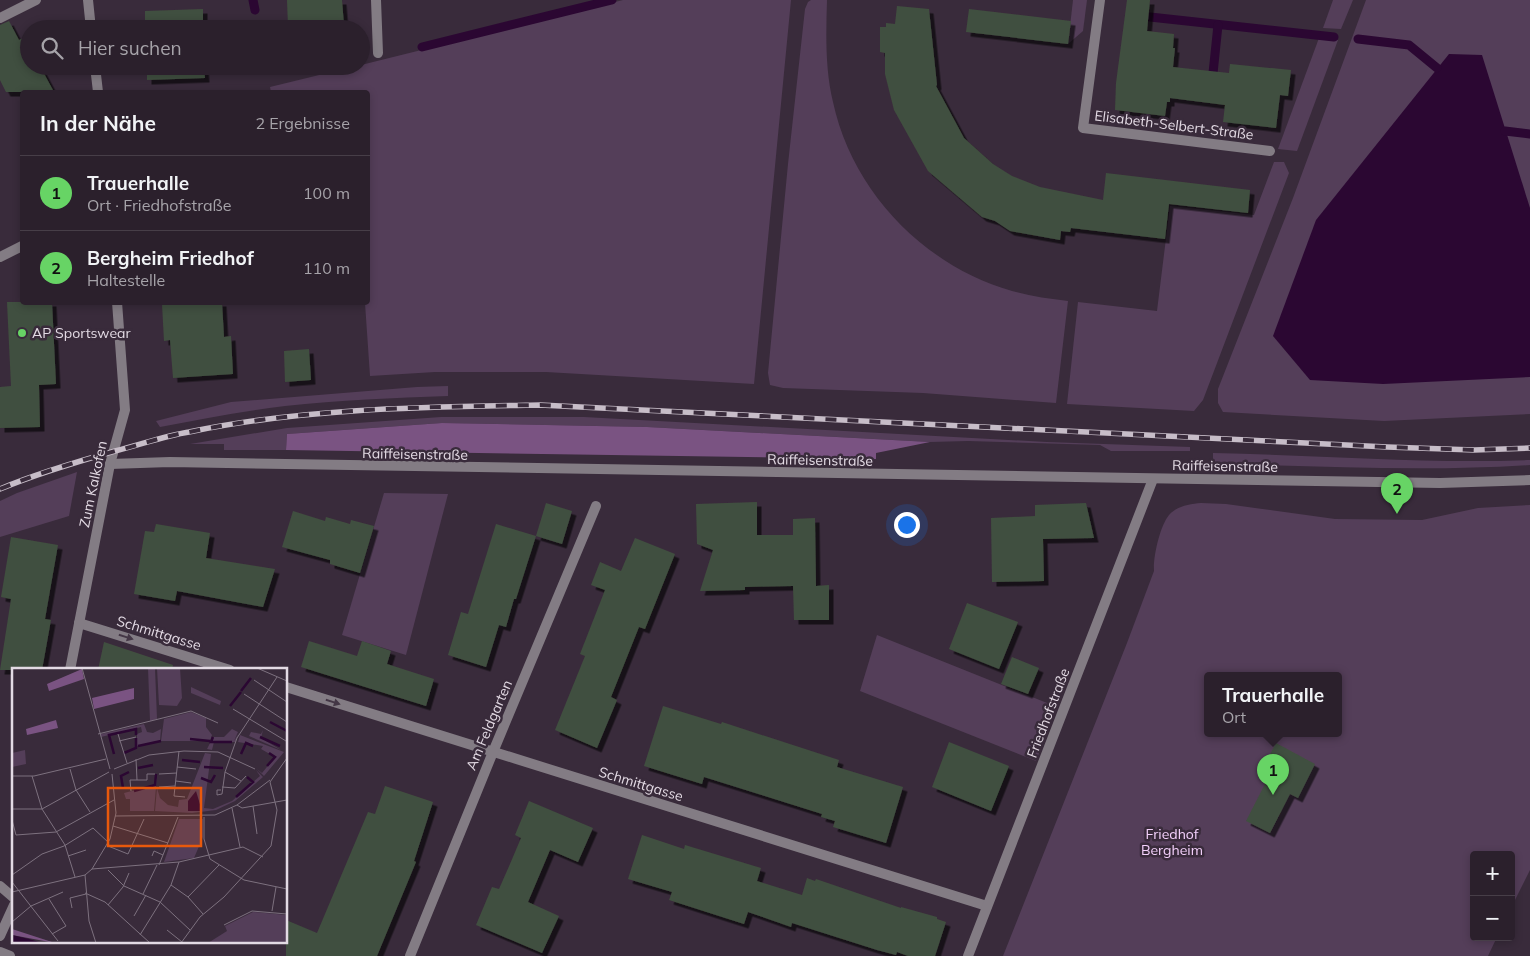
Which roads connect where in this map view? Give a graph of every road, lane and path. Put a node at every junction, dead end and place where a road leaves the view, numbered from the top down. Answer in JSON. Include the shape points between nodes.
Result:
{"nodes":[{"id":1,"x":36,"y":0,"type":"edge"},
{"id":2,"x":88,"y":0,"type":"edge"},
{"id":3,"x":376,"y":0,"type":"edge"},
{"id":4,"x":1100,"y":0,"type":"edge"},
{"id":5,"x":0,"y":18,"type":"edge"},
{"id":6,"x":90,"y":20,"type":"edge"},
{"id":7,"x":378,"y":53,"type":"dead end"},
{"id":8,"x":96,"y":75,"type":"edge"},
{"id":9,"x":98,"y":90,"type":"edge"},
{"id":10,"x":1270,"y":151,"type":"dead end"},
{"id":11,"x":20,"y":247,"type":"edge"},
{"id":12,"x":0,"y":257,"type":"edge"},
{"id":13,"x":117,"y":305,"type":"edge"},
{"id":14,"x":110,"y":464,"type":"junction"},
{"id":15,"x":1153,"y":479,"type":"junction"},
{"id":16,"x":1530,"y":480,"type":"edge"},
{"id":17,"x":596,"y":506,"type":"dead end"},
{"id":18,"x":79,"y":623,"type":"junction"},
{"id":19,"x":70,"y":668,"type":"edge"},
{"id":20,"x":224,"y":668,"type":"edge"},
{"id":21,"x":288,"y":688,"type":"edge"},
{"id":22,"x":493,"y":752,"type":"junction"},
{"id":23,"x":0,"y":886,"type":"edge"},
{"id":24,"x":12,"y":896,"type":"edge"},
{"id":25,"x":987,"y":906,"type":"junction"},
{"id":26,"x":12,"y":909,"type":"edge"},
{"id":27,"x":0,"y":936,"type":"edge"},
{"id":28,"x":0,"y":952,"type":"edge"},
{"id":29,"x":10,"y":956,"type":"edge"},
{"id":30,"x":410,"y":956,"type":"edge"},
{"id":31,"x":968,"y":956,"type":"edge"}],
"edges":[{"from":1,"to":5,"type":"street"},
{"from":2,"to":6,"type":"street"},
{"from":3,"to":7,"type":"street"},
{"from":4,"to":10,"type":"street","name":"Elisabeth-Selbert-Straße","via":[[1083,128]]},
{"from":8,"to":9,"type":"street"},
{"from":11,"to":12,"type":"street"},
{"from":13,"to":14,"type":"street","name":"Zum Kalkofen","via":[[125,410]]},
{"from":14,"to":15,"type":"street","name":"Raiffeisenstraße","via":[[170,462]]},
{"from":14,"to":18,"type":"street","name":"Zum Kalkofen"},
{"from":15,"to":16,"type":"street","name":"Raiffeisenstraße","via":[[1440,483]]},
{"from":15,"to":25,"type":"street","name":"Friedhofstraße"},
{"from":17,"to":22,"type":"street","name":"Am Feldgarten"},
{"from":18,"to":19,"type":"street","name":"Zum Kalkofen"},
{"from":18,"to":20,"type":"street","name":"Schmittgasse","one_way":true},
{"from":21,"to":22,"type":"street","name":"Schmittgasse","one_way":true},
{"from":22,"to":25,"type":"street","name":"Schmittgasse"},
{"from":22,"to":30,"type":"street","name":"Am Feldgarten"},
{"from":23,"to":24,"type":"street"},
{"from":25,"to":31,"type":"street","name":"Friedhofstraße"},
{"from":26,"to":27,"type":"street"},
{"from":28,"to":29,"type":"street"}]}
